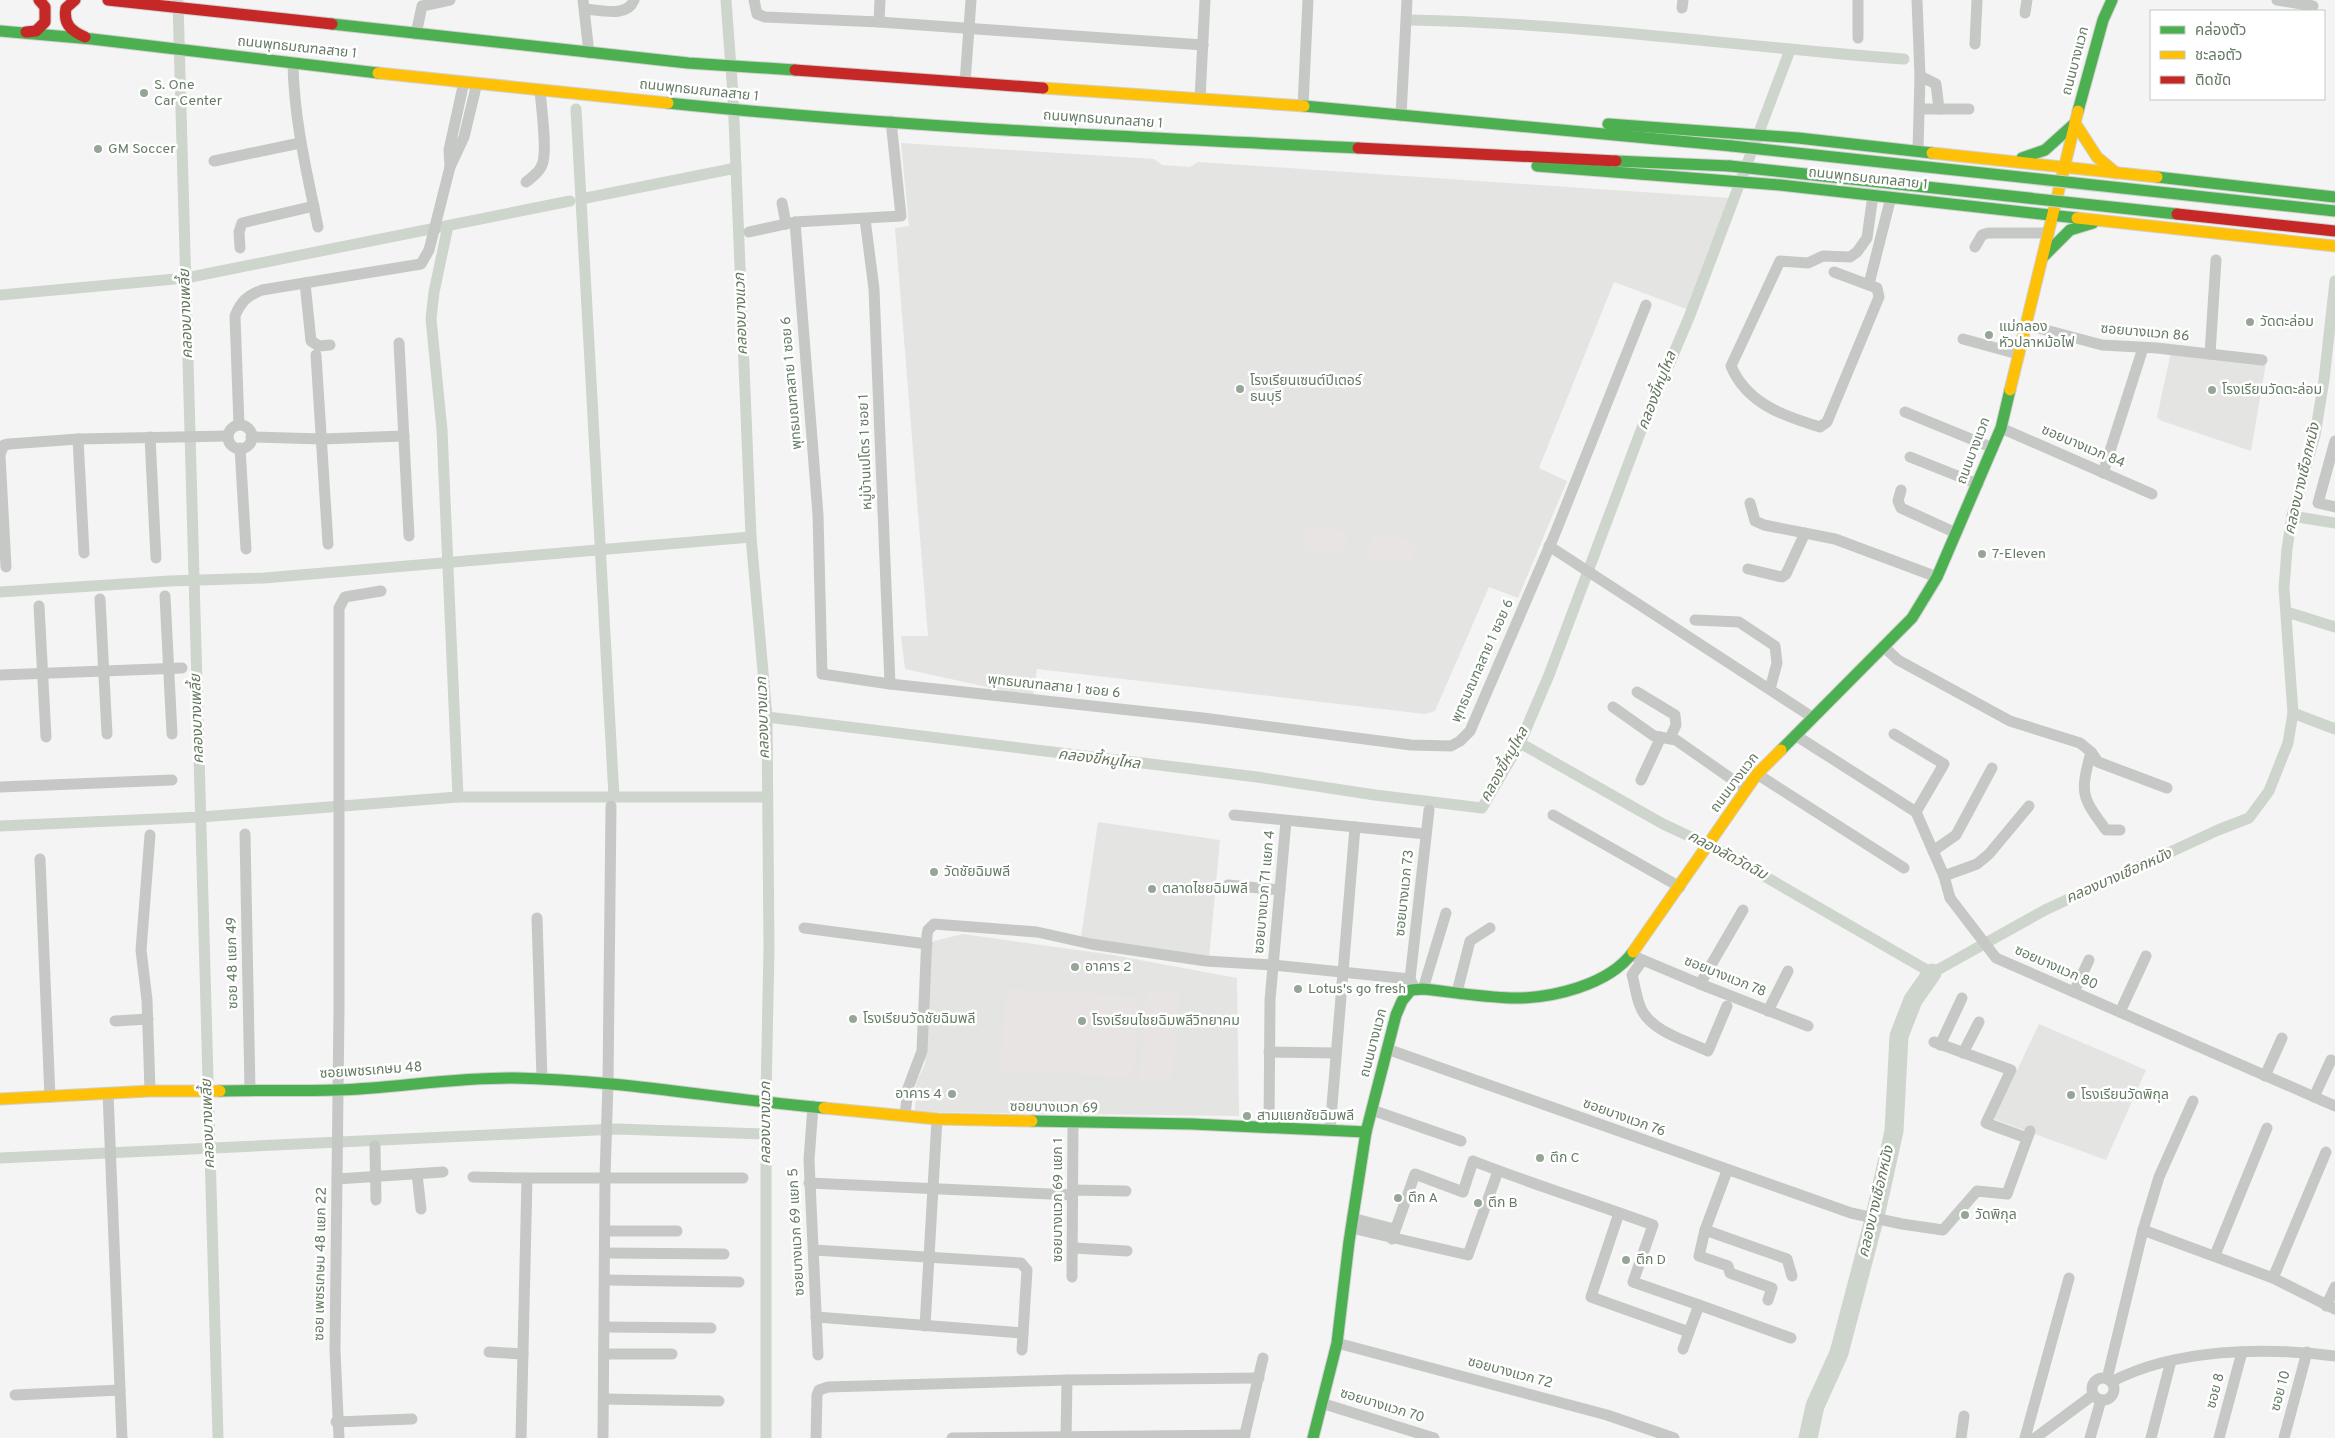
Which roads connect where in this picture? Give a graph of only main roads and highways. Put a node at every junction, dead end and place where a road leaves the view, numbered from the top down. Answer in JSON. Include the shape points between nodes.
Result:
{"nodes":[{"id":1,"x":39,"y":0,"type":"edge"},
{"id":2,"x":75,"y":0,"type":"edge"},
{"id":3,"x":108,"y":0,"type":"edge"},
{"id":4,"x":2109,"y":3,"type":"edge"},
{"id":5,"x":0,"y":31,"type":"edge"},
{"id":6,"x":14,"y":32,"type":"junction"},
{"id":7,"x":92,"y":39,"type":"junction"},
{"id":8,"x":1401,"y":116,"type":"junction"},
{"id":9,"x":2075,"y":124,"type":"junction"},
{"id":10,"x":1398,"y":151,"type":"junction"},
{"id":11,"x":1972,"y":156,"type":"junction"},
{"id":12,"x":2008,"y":160,"type":"junction"},
{"id":13,"x":2066,"y":167,"type":"junction"},
{"id":14,"x":2116,"y":173,"type":"junction"},
{"id":15,"x":2172,"y":179,"type":"junction"},
{"id":16,"x":2335,"y":197,"type":"edge"},
{"id":17,"x":1961,"y":204,"type":"junction"},
{"id":18,"x":2335,"y":210,"type":"edge"},
{"id":19,"x":2054,"y":215,"type":"junction"},
{"id":20,"x":2100,"y":220,"type":"junction"},
{"id":21,"x":2185,"y":230,"type":"junction"},
{"id":22,"x":2335,"y":231,"type":"edge"},
{"id":23,"x":2335,"y":246,"type":"edge"},
{"id":24,"x":2041,"y":259,"type":"junction"},
{"id":25,"x":0,"y":1099,"type":"edge"},
{"id":26,"x":743,"y":1101,"type":"joint"},
{"id":27,"x":1366,"y":1132,"type":"junction"},
{"id":28,"x":1313,"y":1438,"type":"edge"}],
"edges":[{"from":1,"to":6,"type":"main road","via":[[47,13],[43,25],[36,31]]},
{"from":2,"to":7,"type":"main road","via":[[66,8],[65,22],[71,31]]},
{"from":3,"to":8,"type":"main road","name":"ถนนพุทธมณฑลสาย 1","via":[[688,63],[1303,106]]},
{"from":4,"to":9,"type":"main road","name":"ถนนบางแวก"},
{"from":5,"to":6,"type":"main road","name":"ถนนพุทธมณฑลสาย 1"},
{"from":6,"to":7,"type":"main road","name":"ถนนพุทธมณฑลสาย 1"},
{"from":7,"to":10,"type":"main road","name":"ถนนพุทธมณฑลสาย 1","via":[[293,64],[763,113]]},
{"from":8,"to":11,"type":"main road","name":"ถนนพุทธมณฑลสาย 1","via":[[1487,115],[1798,138]]},
{"from":8,"to":18,"type":"main road","name":"ถนนพุทธมณฑลสาย 1","bridge":true,"via":[[1732,146]]},
{"from":9,"to":12,"type":"main road","via":[[2044,151],[2032,157]]},
{"from":9,"to":13,"type":"main road","name":"ถนนบางแวก"},
{"from":9,"to":14,"type":"main road","via":[[2094,154]]},
{"from":10,"to":17,"type":"main road","name":"ถนนพุทธมณฑลสาย 1","via":[[1485,163],[1703,177]]},
{"from":10,"to":22,"type":"main road","name":"ถนนพุทธมณฑลสาย 1","bridge":true,"via":[[1730,166]]},
{"from":11,"to":12,"type":"main road","name":"ถนนพุทธมณฑลสาย 1"},
{"from":11,"to":17,"type":"main road","via":[[2013,168],[2020,173],[2021,185],[2008,201]]},
{"from":12,"to":13,"type":"main road","name":"ถนนพุทธมณฑลสาย 1"},
{"from":13,"to":14,"type":"main road","name":"ถนนพุทธมณฑลสาย 1"},
{"from":13,"to":19,"type":"main road","name":"ถนนบางแวก"},
{"from":14,"to":15,"type":"main road","name":"ถนนพุทธมณฑลสาย 1"},
{"from":15,"to":16,"type":"main road","name":"ถนนพุทธมณฑลสาย 1"},
{"from":15,"to":21,"type":"main road","via":[[2119,183],[2105,193],[2104,202],[2120,215]]},
{"from":17,"to":19,"type":"main road","name":"ถนนพุทธมณฑลสาย 1"},
{"from":19,"to":20,"type":"main road","name":"ถนนพุทธมณฑลสาย 1"},
{"from":19,"to":24,"type":"main road","name":"ถนนบางแวก"},
{"from":20,"to":21,"type":"main road","name":"ถนนพุทธมณฑลสาย 1"},
{"from":20,"to":24,"type":"main road","via":[[2070,230]]},
{"from":21,"to":23,"type":"main road","name":"ถนนพุทธมณฑลสาย 1"},
{"from":24,"to":27,"type":"main road","name":"ถนนบางแวก","via":[[2001,428],[1937,577],[1912,618],[1757,774],[1695,867],[1631,954],[1602,979],[1550,995],[1511,998],[1416,986],[1407,994],[1387,1050]]},
{"from":25,"to":26,"type":"main road","name":"ซอยเพชรเกษม 48","via":[[150,1091],[338,1090],[457,1079],[542,1079],[608,1082]]},
{"from":26,"to":27,"type":"main road","name":"ซอยบางแวก 69","via":[[937,1119],[1192,1124]]},
{"from":27,"to":28,"type":"main road","name":"ถนนบางแวก","via":[[1336,1343]]}]}
